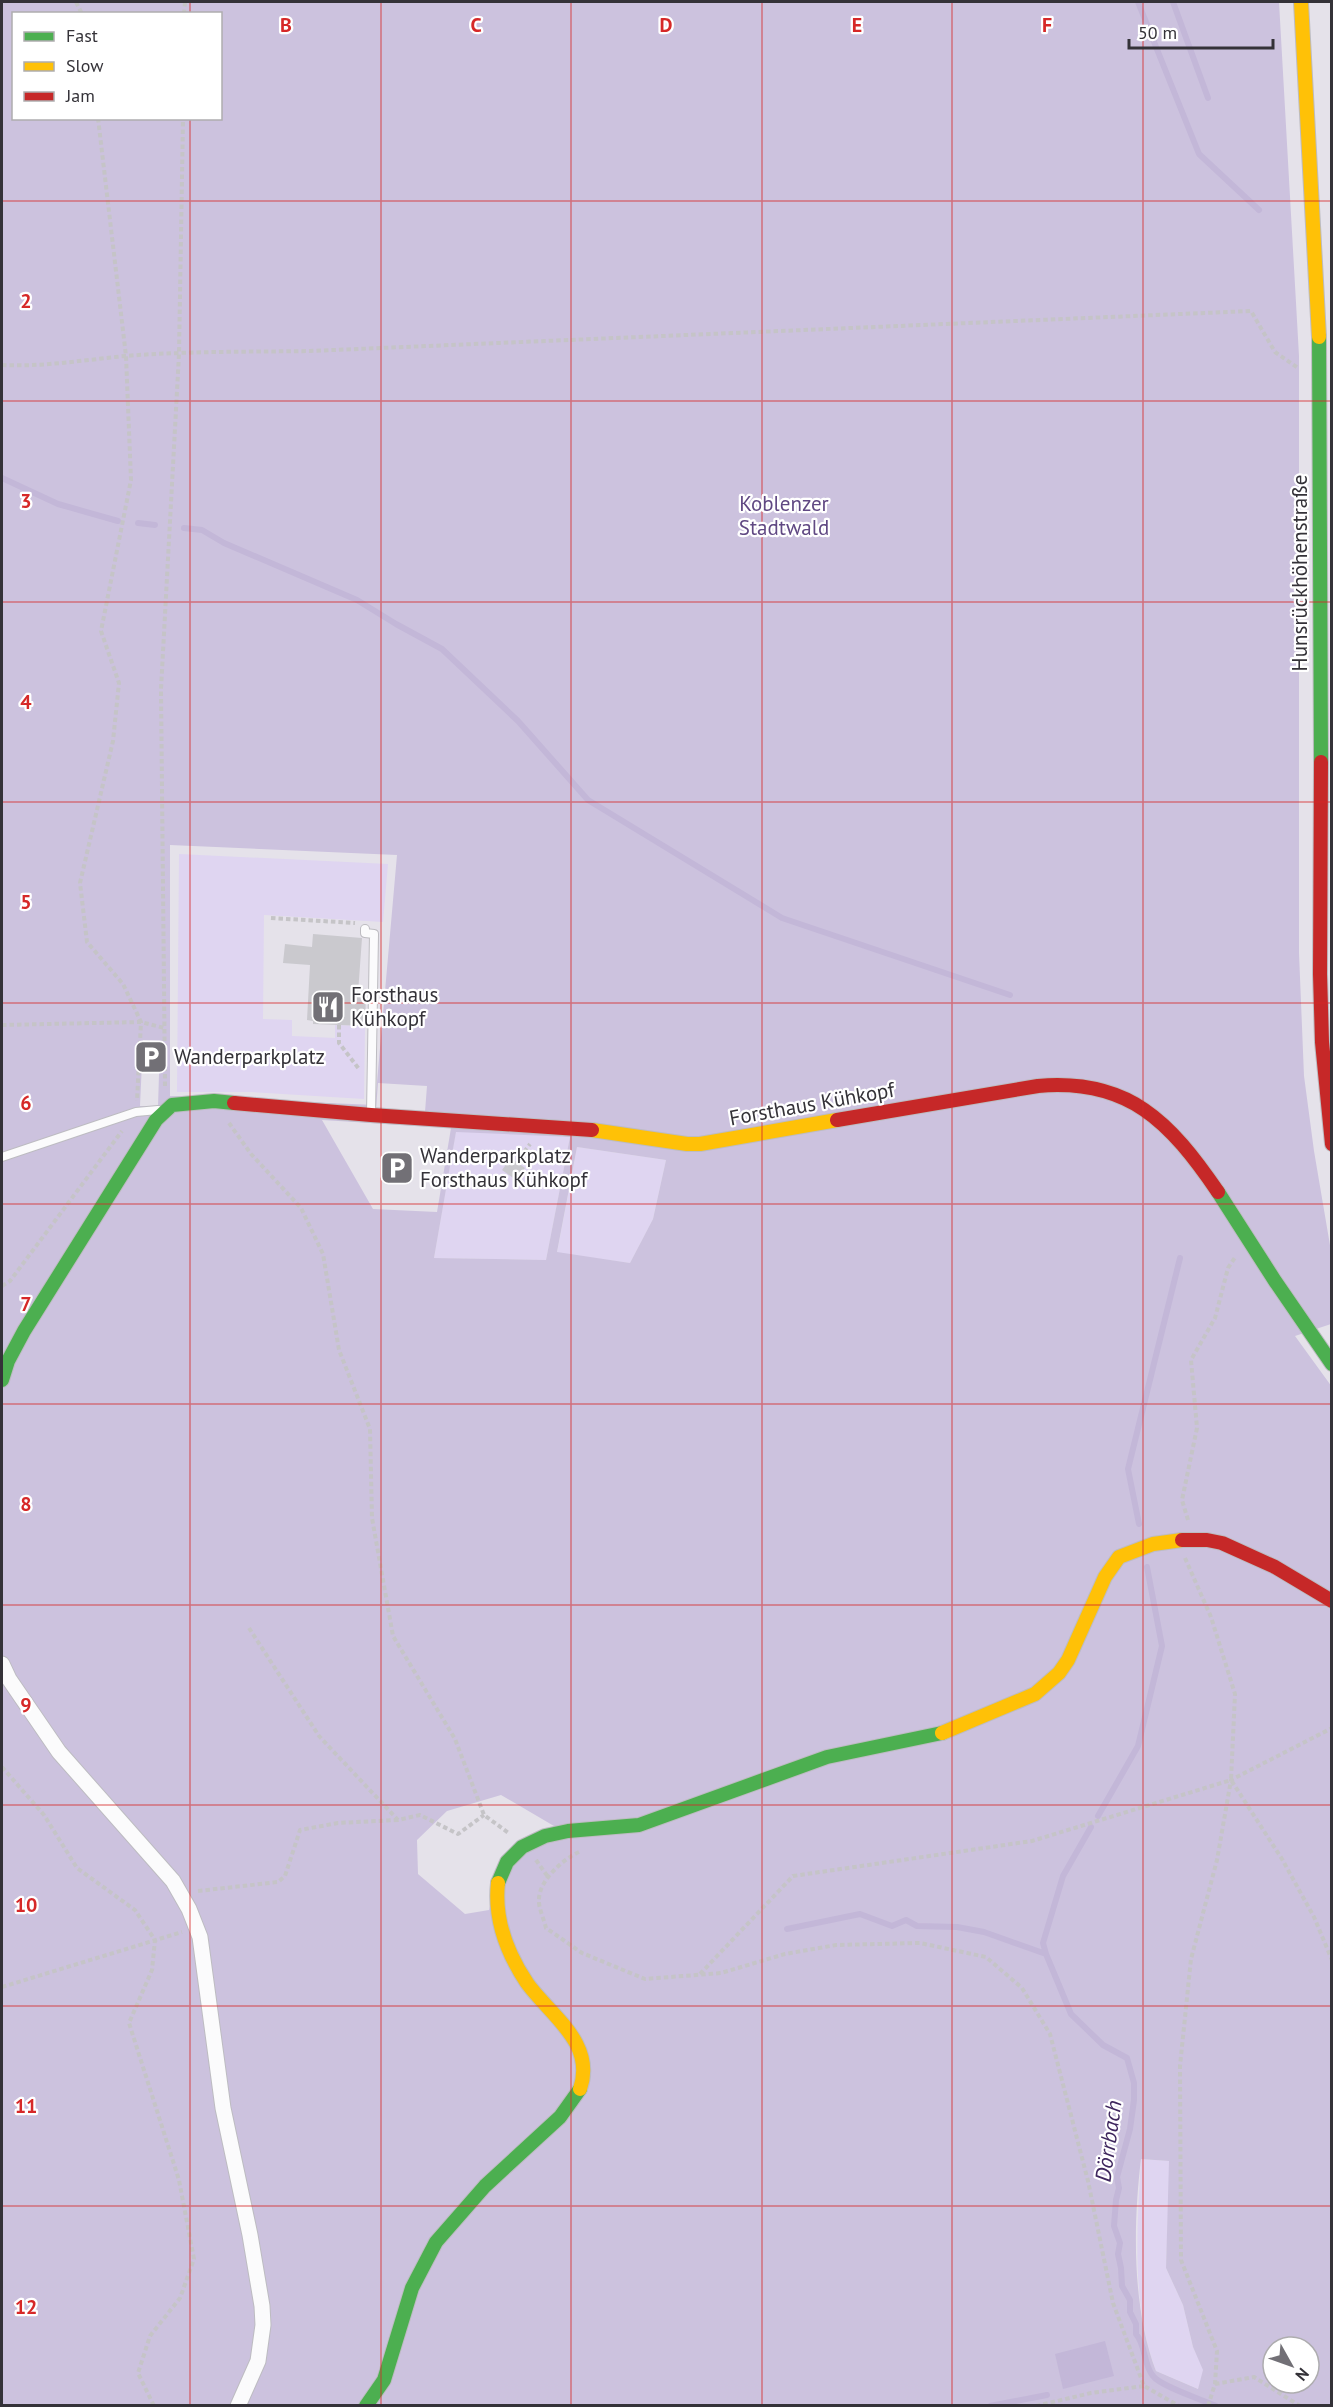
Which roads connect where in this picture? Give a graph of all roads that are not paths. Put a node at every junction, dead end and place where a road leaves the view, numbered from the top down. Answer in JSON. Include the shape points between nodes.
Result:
{"nodes":[{"id":1,"x":1301,"y":2,"type":"edge"},
{"id":2,"x":1332,"y":513,"type":"edge"},
{"id":3,"x":1321,"y":526,"type":"junction"},
{"id":4,"x":365,"y":929,"type":"road end"},
{"id":5,"x":166,"y":1109,"type":"junction"},
{"id":6,"x":371,"y":1115,"type":"junction"},
{"id":7,"x":1332,"y":1144,"type":"edge"},
{"id":8,"x":2,"y":1157,"type":"edge"},
{"id":9,"x":1332,"y":1364,"type":"edge"},
{"id":10,"x":2,"y":1380,"type":"edge"},
{"id":11,"x":1332,"y":1601,"type":"edge"},
{"id":12,"x":2,"y":1664,"type":"edge"},
{"id":13,"x":238,"y":2406,"type":"edge"},
{"id":14,"x":366,"y":2406,"type":"edge"}],
"edges":[{"from":1,"to":3,"type":"street","name":"Hunsrückhöhenstraße","via":[[1318,297]]},
{"from":2,"to":3,"type":"lane"},
{"from":3,"to":7,"type":"street","name":"Hunsrückhöhenstraße","via":[[1320,974]]},
{"from":4,"to":6,"type":"lane","via":[[365,933],[374,934]]},
{"from":5,"to":6,"type":"street","name":"Forsthaus Kühkopf","via":[[214,1101]]},
{"from":5,"to":8,"type":"lane","via":[[136,1112]]},
{"from":5,"to":10,"type":"street","via":[[24,1331]]},
{"from":6,"to":9,"type":"street","name":"Forsthaus Kühkopf","via":[[581,1128],[700,1144],[1045,1085],[1099,1087],[1135,1102],[1204,1171]]},
{"from":11,"to":14,"type":"street","via":[[1235,1547],[1208,1540],[1177,1540],[1137,1548],[1119,1557],[1099,1589],[1064,1666],[1048,1684],[1021,1702],[944,1733],[827,1757],[639,1825],[563,1832],[525,1844],[504,1859],[495,1902],[501,1930],[526,1981],[578,2045],[583,2066],[581,2083],[569,2108],[490,2181],[446,2229],[409,2295],[384,2379]]},
{"from":12,"to":13,"type":"street","via":[[59,1752],[165,1870],[184,1898],[197,1928],[223,2108],[262,2306],[258,2361]]}]}
